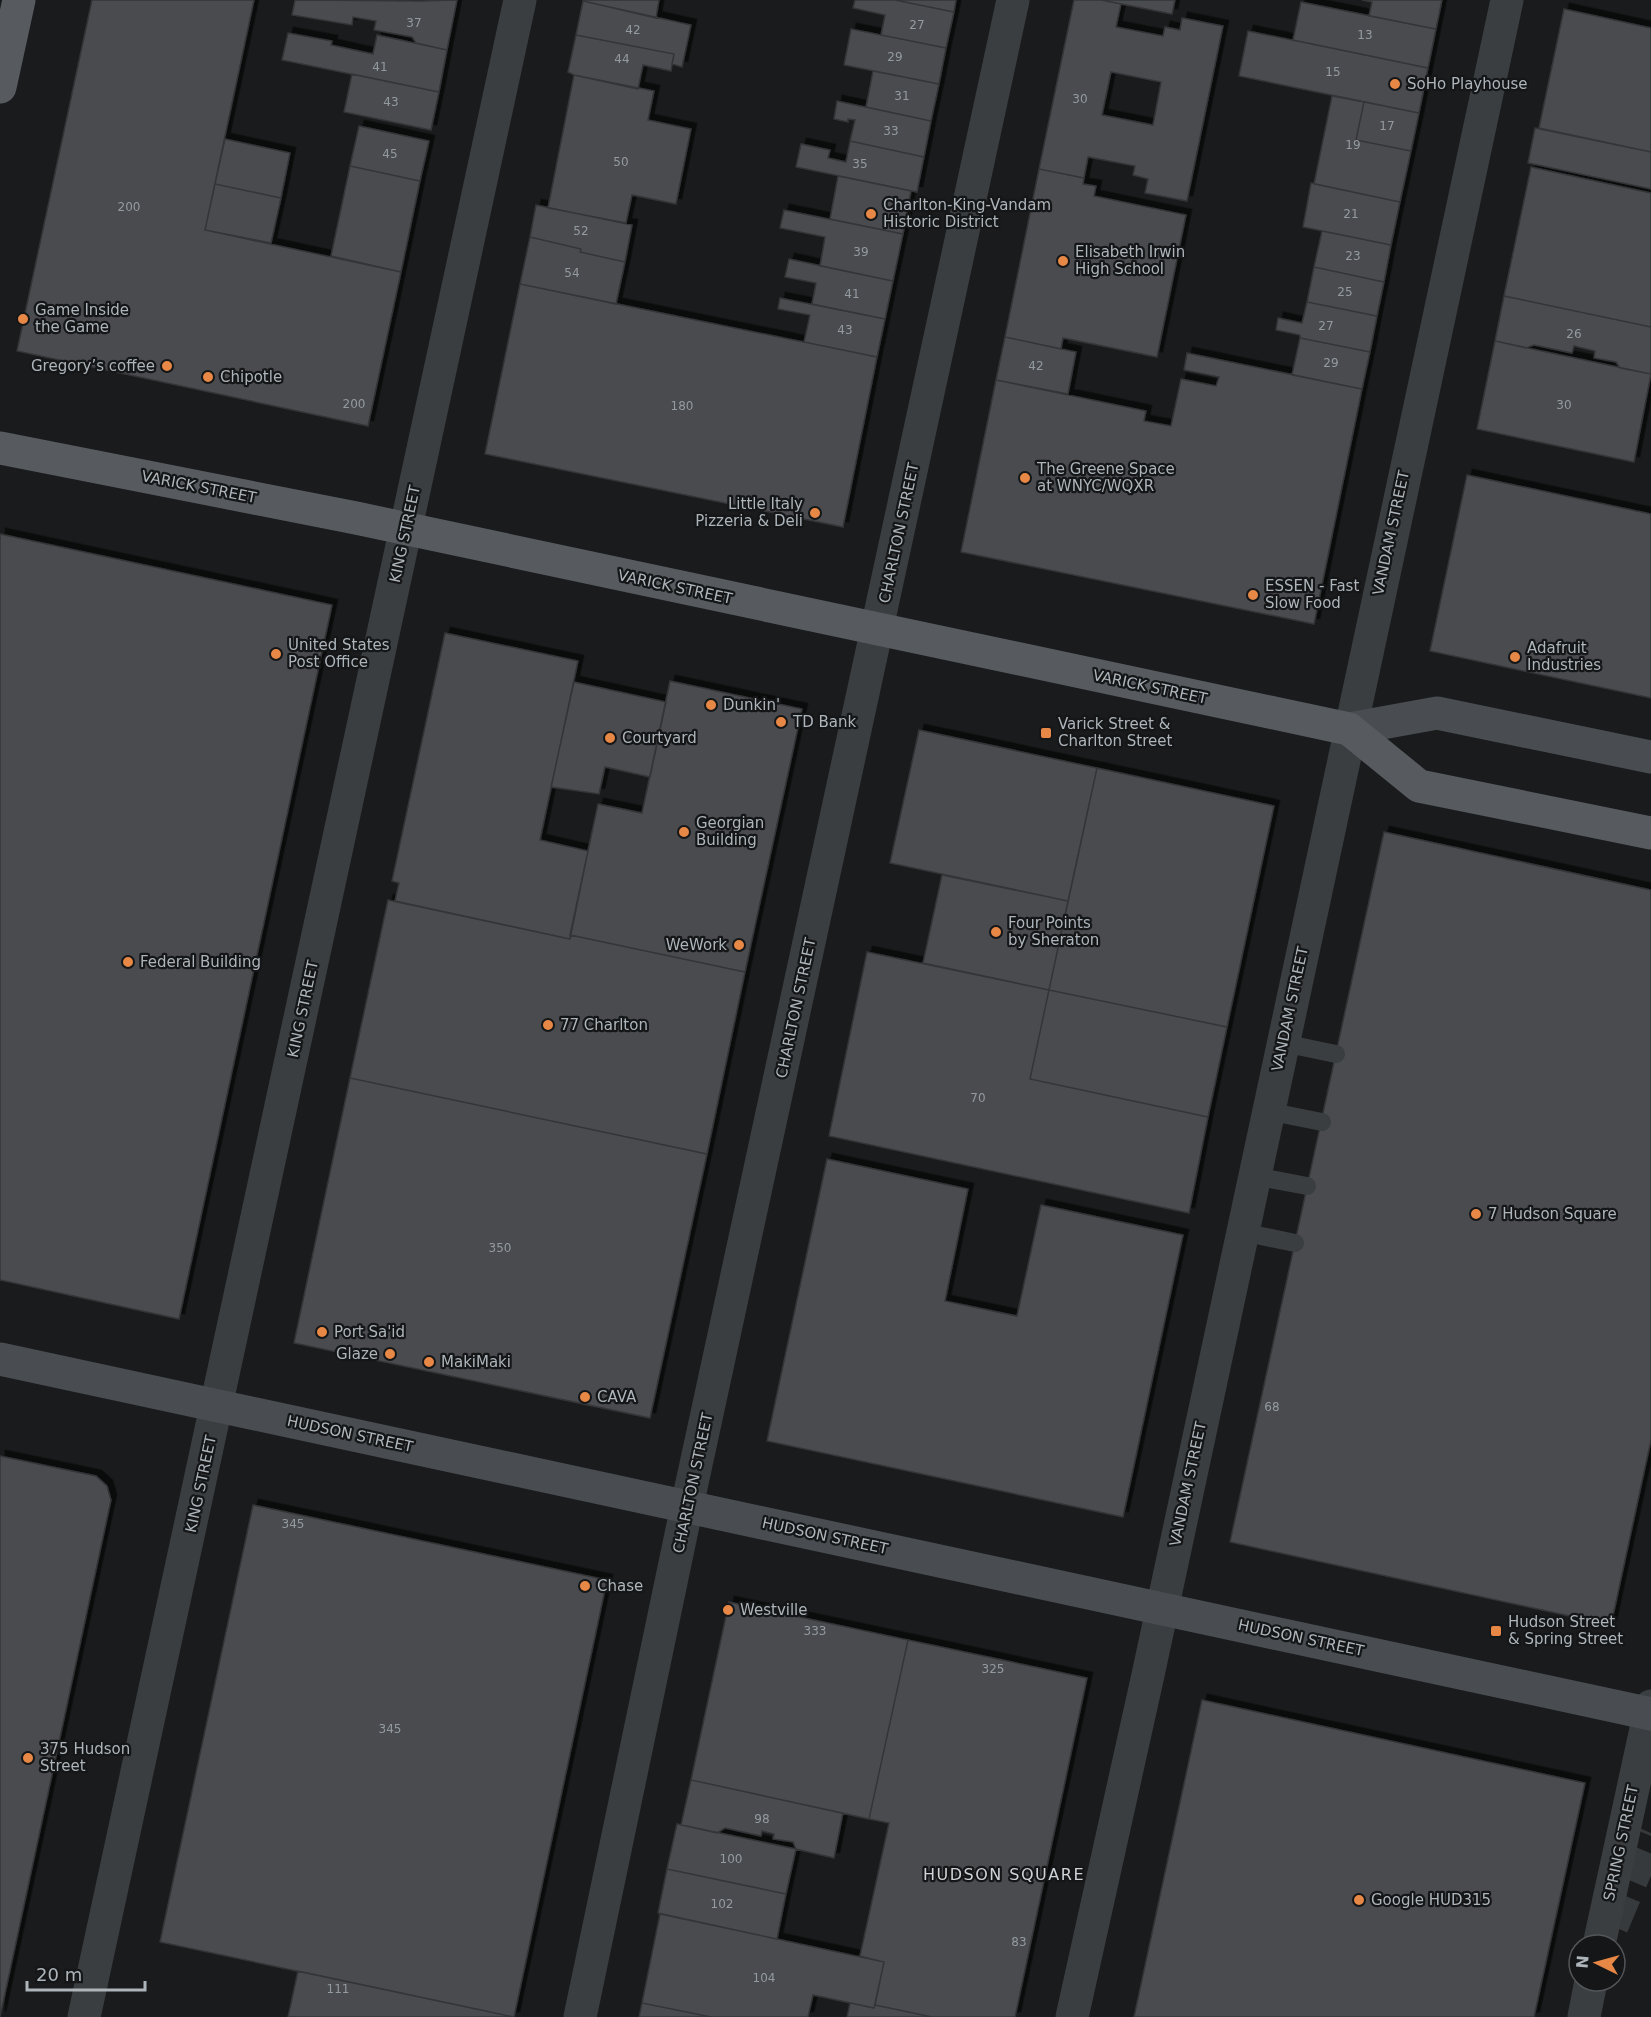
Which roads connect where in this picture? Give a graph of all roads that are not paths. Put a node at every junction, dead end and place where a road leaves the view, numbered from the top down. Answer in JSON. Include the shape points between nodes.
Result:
{"nodes":[{"id":1,"x":19,"y":0,"type":"edge"},
{"id":2,"x":520,"y":0,"type":"edge"},
{"id":3,"x":1013,"y":0,"type":"edge"},
{"id":4,"x":1506,"y":0,"type":"edge"},
{"id":5,"x":0,"y":87,"type":"edge"},
{"id":6,"x":0,"y":448,"type":"edge"},
{"id":7,"x":406,"y":529,"type":"junction"},
{"id":8,"x":878,"y":630,"type":"junction"},
{"id":9,"x":1349,"y":729,"type":"junction"},
{"id":10,"x":1651,"y":757,"type":"edge"},
{"id":11,"x":1651,"y":833,"type":"edge"},
{"id":12,"x":1283,"y":1043,"type":"junction"},
{"id":13,"x":1336,"y":1054,"type":"dead end"},
{"id":14,"x":1267,"y":1111,"type":"junction"},
{"id":15,"x":1322,"y":1122,"type":"dead end"},
{"id":16,"x":1254,"y":1176,"type":"junction"},
{"id":17,"x":1307,"y":1186,"type":"dead end"},
{"id":18,"x":1242,"y":1232,"type":"junction"},
{"id":19,"x":1295,"y":1243,"type":"dead end"},
{"id":20,"x":0,"y":1359,"type":"edge"},
{"id":21,"x":218,"y":1406,"type":"junction"},
{"id":22,"x":687,"y":1506,"type":"junction"},
{"id":23,"x":1161,"y":1609,"type":"junction"},
{"id":24,"x":1650,"y":1711,"type":"edge"},
{"id":25,"x":1602,"y":1933,"type":"edge"},
{"id":26,"x":1589,"y":1993,"type":"edge"},
{"id":27,"x":84,"y":2017,"type":"edge"},
{"id":28,"x":580,"y":2017,"type":"edge"},
{"id":29,"x":1072,"y":2017,"type":"edge"},
{"id":30,"x":1584,"y":2017,"type":"edge"}],
"edges":[{"from":1,"to":5,"type":"main road"},
{"from":2,"to":7,"type":"street","name":"KING STREET"},
{"from":3,"to":8,"type":"street","name":"CHARLTON STREET"},
{"from":4,"to":9,"type":"street","name":"VANDAM STREET"},
{"from":6,"to":7,"type":"main road","name":"VARICK STREET"},
{"from":7,"to":8,"type":"main road","name":"VARICK STREET"},
{"from":7,"to":21,"type":"street","name":"KING STREET"},
{"from":8,"to":9,"type":"main road","name":"VARICK STREET"},
{"from":8,"to":22,"type":"street","name":"CHARLTON STREET"},
{"from":9,"to":10,"type":"main road","name":"VARICK STREET","via":[[1437,712]]},
{"from":9,"to":11,"type":"main road","name":"VARICK STREET","via":[[1419,786]]},
{"from":9,"to":12,"type":"street","name":"VANDAM STREET"},
{"from":12,"to":13,"type":"lane"},
{"from":12,"to":14,"type":"street","name":"VANDAM STREET"},
{"from":14,"to":15,"type":"lane"},
{"from":14,"to":16,"type":"street","name":"VANDAM STREET"},
{"from":16,"to":17,"type":"lane"},
{"from":16,"to":18,"type":"street","name":"VANDAM STREET"},
{"from":18,"to":19,"type":"lane"},
{"from":18,"to":23,"type":"street","name":"VANDAM STREET"},
{"from":20,"to":21,"type":"main road","name":"HUDSON STREET"},
{"from":21,"to":22,"type":"main road","name":"HUDSON STREET"},
{"from":21,"to":27,"type":"street","name":"KING STREET"},
{"from":22,"to":23,"type":"main road","name":"HUDSON STREET"},
{"from":22,"to":28,"type":"street","name":"CHARLTON STREET"},
{"from":23,"to":24,"type":"main road","name":"HUDSON STREET"},
{"from":23,"to":29,"type":"street","name":"VANDAM STREET"},
{"from":24,"to":25,"type":"street","name":"SPRING STREET"},
{"from":26,"to":30,"type":"street"}]}
